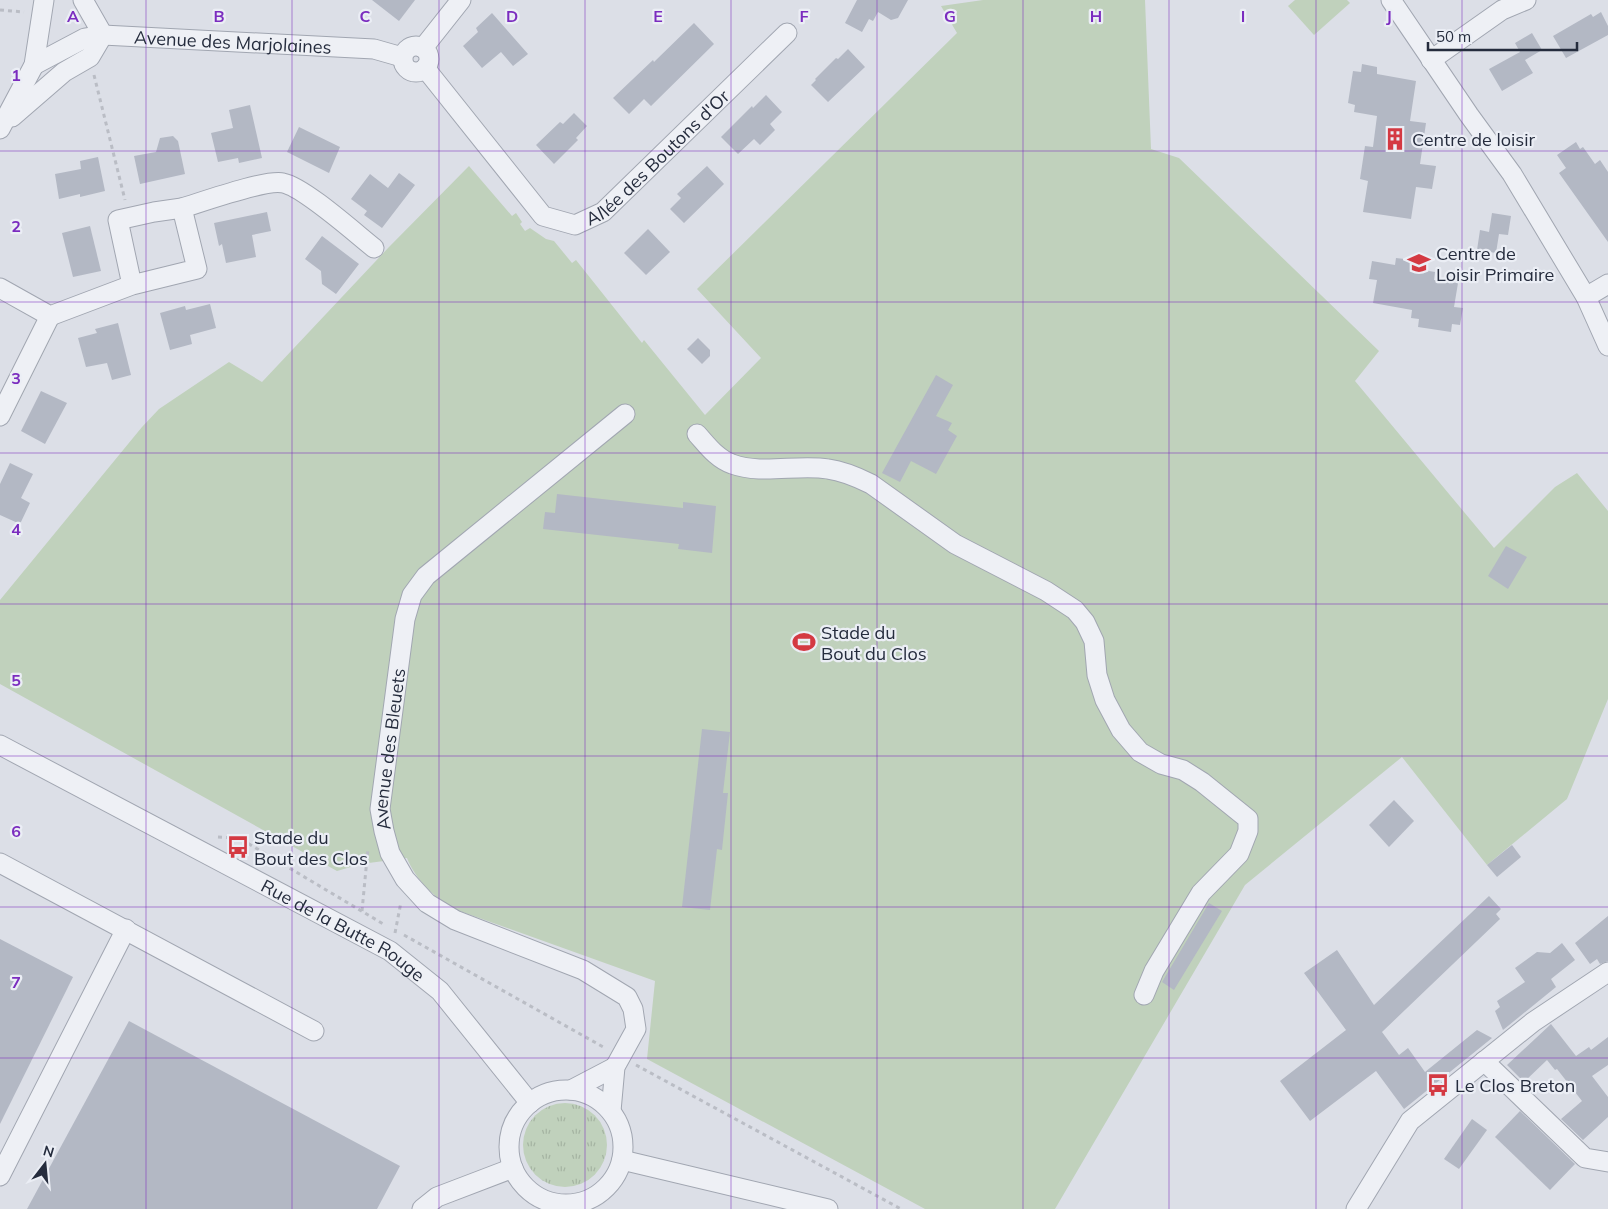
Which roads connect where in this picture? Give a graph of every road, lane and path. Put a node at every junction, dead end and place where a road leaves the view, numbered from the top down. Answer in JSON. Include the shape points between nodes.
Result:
{"nodes":[{"id":1,"x":83,"y":0,"type":"edge"},
{"id":2,"x":461,"y":0,"type":"edge"},
{"id":3,"x":1391,"y":0,"type":"edge"},
{"id":4,"x":1526,"y":0,"type":"edge"},
{"id":5,"x":42,"y":7,"type":"edge"},
{"id":6,"x":0,"y":10,"type":"edge"},
{"id":7,"x":787,"y":33,"type":"dead end"},
{"id":8,"x":103,"y":35,"type":"junction"},
{"id":9,"x":423,"y":48,"type":"junction"},
{"id":10,"x":90,"y":57,"type":"junction"},
{"id":11,"x":402,"y":57,"type":"junction"},
{"id":12,"x":1432,"y":60,"type":"junction"},
{"id":13,"x":34,"y":65,"type":"junction"},
{"id":14,"x":425,"y":68,"type":"junction"},
{"id":15,"x":64,"y":72,"type":"junction"},
{"id":16,"x":1,"y":126,"type":"edge"},
{"id":17,"x":182,"y":208,"type":"junction"},
{"id":18,"x":129,"y":218,"type":"junction"},
{"id":19,"x":374,"y":248,"type":"dead end"},
{"id":20,"x":1608,"y":284,"type":"edge"},
{"id":21,"x":132,"y":285,"type":"junction"},
{"id":22,"x":0,"y":288,"type":"edge"},
{"id":23,"x":1586,"y":297,"type":"junction"},
{"id":24,"x":50,"y":316,"type":"junction"},
{"id":25,"x":1608,"y":346,"type":"edge"},
{"id":26,"x":625,"y":414,"type":"dead end"},
{"id":27,"x":0,"y":416,"type":"edge"},
{"id":28,"x":697,"y":434,"type":"dead end"},
{"id":29,"x":3,"y":748,"type":"edge"},
{"id":30,"x":384,"y":831,"type":"junction"},
{"id":31,"x":216,"y":837,"type":"dead end"},
{"id":32,"x":0,"y":863,"type":"edge"},
{"id":33,"x":406,"y":879,"type":"junction"},
{"id":34,"x":362,"y":911,"type":"junction"},
{"id":35,"x":126,"y":930,"type":"junction"},
{"id":36,"x":395,"y":931,"type":"junction"},
{"id":37,"x":390,"y":950,"type":"junction"},
{"id":38,"x":1608,"y":972,"type":"edge"},
{"id":39,"x":1144,"y":995,"type":"dead end"},
{"id":40,"x":314,"y":1031,"type":"dead end"},
{"id":41,"x":1484,"y":1061,"type":"junction"},
{"id":42,"x":617,"y":1063,"type":"junction"},
{"id":43,"x":571,"y":1090,"type":"junction"},
{"id":44,"x":530,"y":1103,"type":"junction"},
{"id":45,"x":611,"y":1112,"type":"junction"},
{"id":46,"x":622,"y":1160,"type":"junction"},
{"id":47,"x":1608,"y":1162,"type":"edge"},
{"id":48,"x":513,"y":1168,"type":"junction"},
{"id":49,"x":0,"y":1176,"type":"edge"},
{"id":50,"x":604,"y":1190,"type":"junction"},
{"id":51,"x":545,"y":1204,"type":"edge"},
{"id":52,"x":422,"y":1209,"type":"edge"},
{"id":53,"x":597,"y":1209,"type":"edge"},
{"id":54,"x":828,"y":1209,"type":"edge"},
{"id":55,"x":901,"y":1209,"type":"edge"},
{"id":56,"x":1356,"y":1209,"type":"edge"}],
"edges":[{"from":1,"to":8,"type":"street"},
{"from":2,"to":9,"type":"street"},
{"from":3,"to":12,"type":"street"},
{"from":4,"to":12,"type":"street","via":[[1502,10]]},
{"from":5,"to":6,"type":"path"},
{"from":5,"to":13,"type":"street"},
{"from":7,"to":14,"type":"street","name":"Allée des Boutons d'Or","via":[[603,212],[575,225],[543,216]]},
{"from":8,"to":10,"type":"street"},
{"from":8,"to":11,"type":"street","name":"Avenue des Marjolaines","via":[[374,48]]},
{"from":8,"to":13,"type":"street","via":[[85,38]]},
{"from":9,"to":11,"type":"street","via":[[410,46]]},
{"from":9,"to":14,"type":"street","via":[[429,58]]},
{"from":10,"to":15,"type":"street"},
{"from":10,"to":18,"type":"path"},
{"from":11,"to":14,"type":"street","via":[[409,71]]},
{"from":12,"to":23,"type":"street","via":[[1512,174]]},
{"from":13,"to":15,"type":"street"},
{"from":13,"to":16,"type":"street"},
{"from":15,"to":16,"type":"street"},
{"from":17,"to":18,"type":"street"},
{"from":17,"to":19,"type":"street","via":[[261,185],[282,183],[303,192]]},
{"from":17,"to":21,"type":"street","via":[[197,269]]},
{"from":18,"to":21,"type":"street","via":[[118,220]]},
{"from":20,"to":23,"type":"street"},
{"from":21,"to":24,"type":"street"},
{"from":22,"to":24,"type":"street"},
{"from":23,"to":25,"type":"street"},
{"from":24,"to":27,"type":"street"},
{"from":26,"to":30,"type":"street","name":"Avenue des Bleuets","via":[[426,576],[412,595],[405,619],[380,809]]},
{"from":28,"to":39,"type":"street","via":[[731,464],[750,468],[826,468],[856,476],[955,544],[1075,610],[1094,641],[1097,675],[1105,700],[1121,730],[1140,752],[1161,764],[1183,770],[1248,819],[1248,831],[1240,854],[1201,893],[1154,971]]},
{"from":29,"to":37,"type":"street","name":"Rue de la Butte Rouge"},
{"from":30,"to":33,"type":"street","name":"Avenue des Bleuets","via":[[390,853]]},
{"from":30,"to":34,"type":"path","via":[[369,835]]},
{"from":31,"to":34,"type":"path","via":[[239,838]]},
{"from":32,"to":35,"type":"street"},
{"from":33,"to":36,"type":"path"},
{"from":33,"to":42,"type":"street","name":"Avenue des Bleuets","via":[[427,903],[455,920],[583,970],[627,997],[633,1009],[636,1030]]},
{"from":34,"to":36,"type":"path"},
{"from":35,"to":40,"type":"street"},
{"from":35,"to":49,"type":"street"},
{"from":36,"to":37,"type":"path"},
{"from":36,"to":42,"type":"path","via":[[605,1048]]},
{"from":37,"to":44,"type":"street","name":"Rue de la Butte Rouge","via":[[440,991]]},
{"from":38,"to":41,"type":"street","via":[[1533,1022]]},
{"from":41,"to":47,"type":"street","via":[[1585,1158]]},
{"from":41,"to":56,"type":"street","via":[[1410,1122]]},
{"from":42,"to":43,"type":"street"},
{"from":42,"to":45,"type":"street","name":"Avenue des Bleuets"},
{"from":42,"to":55,"type":"path","via":[[632,1062]]},
{"from":43,"to":44,"type":"street","via":[[542,1095]]},
{"from":43,"to":45,"type":"street","via":[[598,1100]]},
{"from":44,"to":48,"type":"street","via":[[518,1116],[511,1133],[509,1151]]},
{"from":45,"to":46,"type":"street","via":[[620,1126]]},
{"from":46,"to":50,"type":"street"},
{"from":46,"to":54,"type":"street"},
{"from":48,"to":51,"type":"street","via":[[521,1181]]},
{"from":48,"to":52,"type":"street","via":[[437,1198]]},
{"from":50,"to":51,"type":"street","via":[[589,1199]]},
{"from":50,"to":53,"type":"street"}]}
